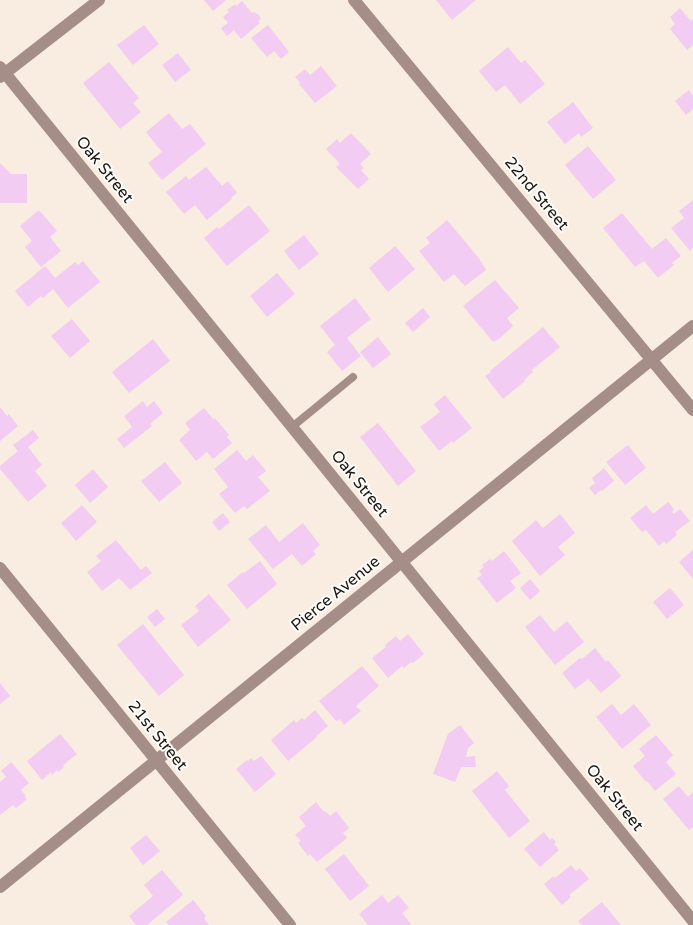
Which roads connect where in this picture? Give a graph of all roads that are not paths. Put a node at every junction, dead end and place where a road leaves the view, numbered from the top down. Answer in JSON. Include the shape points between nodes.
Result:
{"nodes":[{"id":1,"x":98,"y":0,"type":"edge"},
{"id":2,"x":354,"y":0,"type":"edge"},
{"id":3,"x":2,"y":73,"type":"edge"},
{"id":4,"x":693,"y":326,"type":"edge"},
{"id":5,"x":652,"y":359,"type":"junction"},
{"id":6,"x":353,"y":377,"type":"dead end"},
{"id":7,"x":693,"y":410,"type":"edge"},
{"id":8,"x":292,"y":428,"type":"junction"},
{"id":9,"x":402,"y":562,"type":"junction"},
{"id":10,"x":0,"y":568,"type":"edge"},
{"id":11,"x":156,"y":761,"type":"junction"},
{"id":12,"x":0,"y":887,"type":"edge"},
{"id":13,"x":693,"y":921,"type":"edge"},
{"id":14,"x":290,"y":925,"type":"edge"}],
"edges":[{"from":1,"to":3,"type":"street"},
{"from":2,"to":5,"type":"street","name":"22nd Street"},
{"from":3,"to":8,"type":"street","name":"Oak Street"},
{"from":4,"to":5,"type":"street","name":"Pierce Avenue"},
{"from":5,"to":7,"type":"street","name":"22nd Street"},
{"from":5,"to":9,"type":"street","name":"Pierce Avenue"},
{"from":6,"to":8,"type":"lane"},
{"from":8,"to":9,"type":"street","name":"Oak Street"},
{"from":9,"to":11,"type":"street","name":"Pierce Avenue"},
{"from":9,"to":13,"type":"street","name":"Oak Street"},
{"from":10,"to":11,"type":"street","name":"21st Street"},
{"from":11,"to":12,"type":"street","name":"Pierce Avenue"},
{"from":11,"to":14,"type":"street","name":"21st Street"}]}
